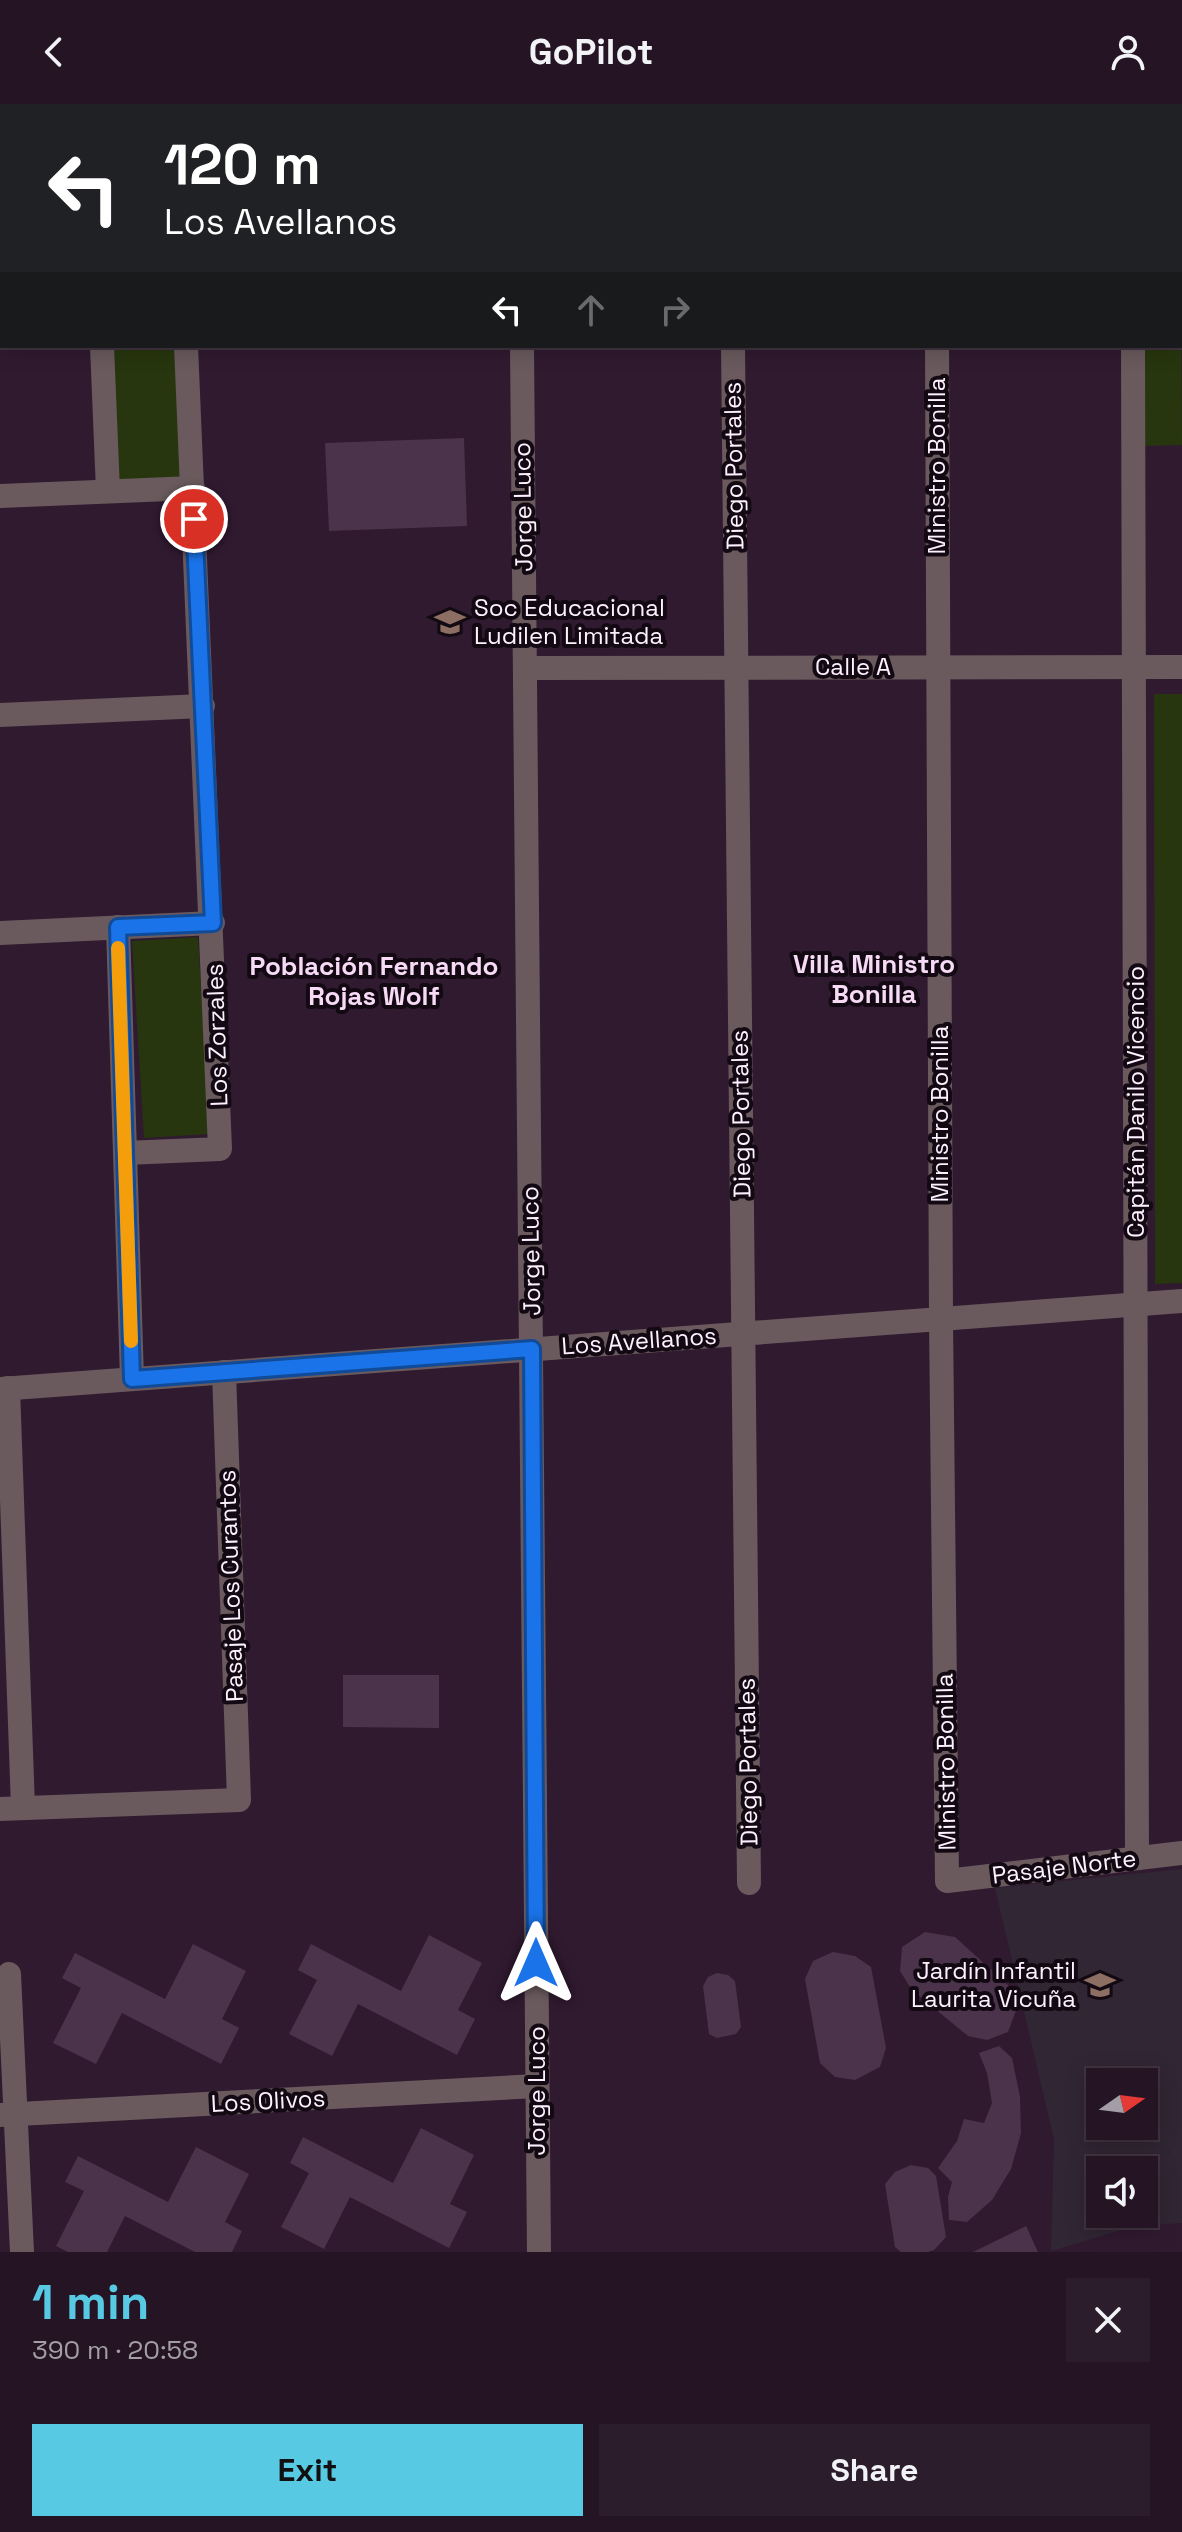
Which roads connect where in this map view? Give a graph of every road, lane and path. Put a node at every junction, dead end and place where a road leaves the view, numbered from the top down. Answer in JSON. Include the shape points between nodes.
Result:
{"nodes":[{"id":1,"x":102,"y":348,"type":"edge"},
{"id":2,"x":186,"y":348,"type":"edge"},
{"id":3,"x":522,"y":348,"type":"edge"},
{"id":4,"x":733,"y":348,"type":"edge"},
{"id":5,"x":937,"y":348,"type":"edge"},
{"id":6,"x":1133,"y":348,"type":"edge"},
{"id":7,"x":193,"y":488,"type":"junction"},
{"id":8,"x":108,"y":491,"type":"junction"},
{"id":9,"x":0,"y":496,"type":"edge"},
{"id":10,"x":736,"y":667,"type":"junction"},
{"id":11,"x":937,"y":667,"type":"junction"},
{"id":12,"x":1134,"y":667,"type":"junction"},
{"id":13,"x":1182,"y":667,"type":"edge"},
{"id":14,"x":525,"y":668,"type":"junction"},
{"id":15,"x":203,"y":706,"type":"junction"},
{"id":16,"x":0,"y":715,"type":"edge"},
{"id":17,"x":213,"y":923,"type":"junction"},
{"id":18,"x":118,"y":927,"type":"junction"},
{"id":19,"x":0,"y":933,"type":"edge"},
{"id":20,"x":125,"y":1153,"type":"junction"},
{"id":21,"x":1182,"y":1301,"type":"edge"},
{"id":22,"x":1137,"y":1305,"type":"junction"},
{"id":23,"x":941,"y":1319,"type":"junction"},
{"id":24,"x":743,"y":1334,"type":"junction"},
{"id":25,"x":532,"y":1349,"type":"junction"},
{"id":26,"x":224,"y":1372,"type":"junction"},
{"id":27,"x":132,"y":1379,"type":"junction"},
{"id":28,"x":4,"y":1389,"type":"edge"},
{"id":29,"x":9,"y":1652,"type":"edge"},
{"id":30,"x":11,"y":1809,"type":"edge"},
{"id":31,"x":1182,"y":1853,"type":"edge"},
{"id":32,"x":1137,"y":1858,"type":"junction"},
{"id":33,"x":947,"y":1881,"type":"joint"},
{"id":34,"x":749,"y":1883,"type":"dead end"},
{"id":35,"x":9,"y":1974,"type":"dead end"},
{"id":36,"x":537,"y":2086,"type":"junction"},
{"id":37,"x":8,"y":2115,"type":"edge"},
{"id":38,"x":22,"y":2252,"type":"edge"},
{"id":39,"x":539,"y":2252,"type":"edge"}],
"edges":[{"from":1,"to":8,"type":"street"},
{"from":2,"to":7,"type":"street","name":"Los Zorzales"},
{"from":3,"to":14,"type":"street","name":"Jorge Luco"},
{"from":4,"to":10,"type":"street","name":"Diego Portales"},
{"from":5,"to":11,"type":"street","name":"Ministro Bonilla"},
{"from":6,"to":12,"type":"street","name":"Capitán Danilo Vicencio"},
{"from":7,"to":8,"type":"street"},
{"from":7,"to":15,"type":"street","name":"Los Zorzales"},
{"from":8,"to":9,"type":"street"},
{"from":10,"to":11,"type":"street","name":"Calle A"},
{"from":10,"to":14,"type":"street","name":"Calle A"},
{"from":10,"to":24,"type":"street","name":"Diego Portales"},
{"from":11,"to":12,"type":"street","name":"Calle A"},
{"from":11,"to":23,"type":"street","name":"Ministro Bonilla"},
{"from":12,"to":13,"type":"street","name":"Calle A"},
{"from":12,"to":22,"type":"street","name":"Capitán Danilo Vicencio"},
{"from":14,"to":25,"type":"street","name":"Jorge Luco"},
{"from":15,"to":16,"type":"street"},
{"from":15,"to":17,"type":"street","name":"Los Zorzales"},
{"from":17,"to":18,"type":"street"},
{"from":17,"to":20,"type":"street","name":"Los Zorzales","via":[[220,1149]]},
{"from":18,"to":19,"type":"street"},
{"from":18,"to":20,"type":"street"},
{"from":20,"to":27,"type":"street"},
{"from":21,"to":22,"type":"street","name":"Los Avellanos"},
{"from":22,"to":23,"type":"street","name":"Los Avellanos"},
{"from":22,"to":32,"type":"street","name":"Capitán Danilo Vicencio"},
{"from":23,"to":24,"type":"street","name":"Los Avellanos"},
{"from":23,"to":33,"type":"street","name":"Ministro Bonilla"},
{"from":24,"to":25,"type":"street","name":"Los Avellanos"},
{"from":24,"to":34,"type":"street","name":"Diego Portales"},
{"from":25,"to":26,"type":"street","name":"Los Avellanos"},
{"from":25,"to":36,"type":"street","name":"Jorge Luco"},
{"from":26,"to":27,"type":"street","name":"Los Avellanos"},
{"from":26,"to":30,"type":"street","name":"Pasaje Los Curantos","via":[[239,1800]]},
{"from":27,"to":28,"type":"street","name":"Los Avellanos"},
{"from":28,"to":29,"type":"street"},
{"from":29,"to":30,"type":"street"},
{"from":31,"to":32,"type":"street","name":"Pasaje Norte"},
{"from":32,"to":33,"type":"street","name":"Pasaje Norte"},
{"from":35,"to":37,"type":"street"},
{"from":36,"to":37,"type":"street","name":"Los Olivos"},
{"from":36,"to":39,"type":"street","name":"Jorge Luco"},
{"from":37,"to":38,"type":"street"}]}
